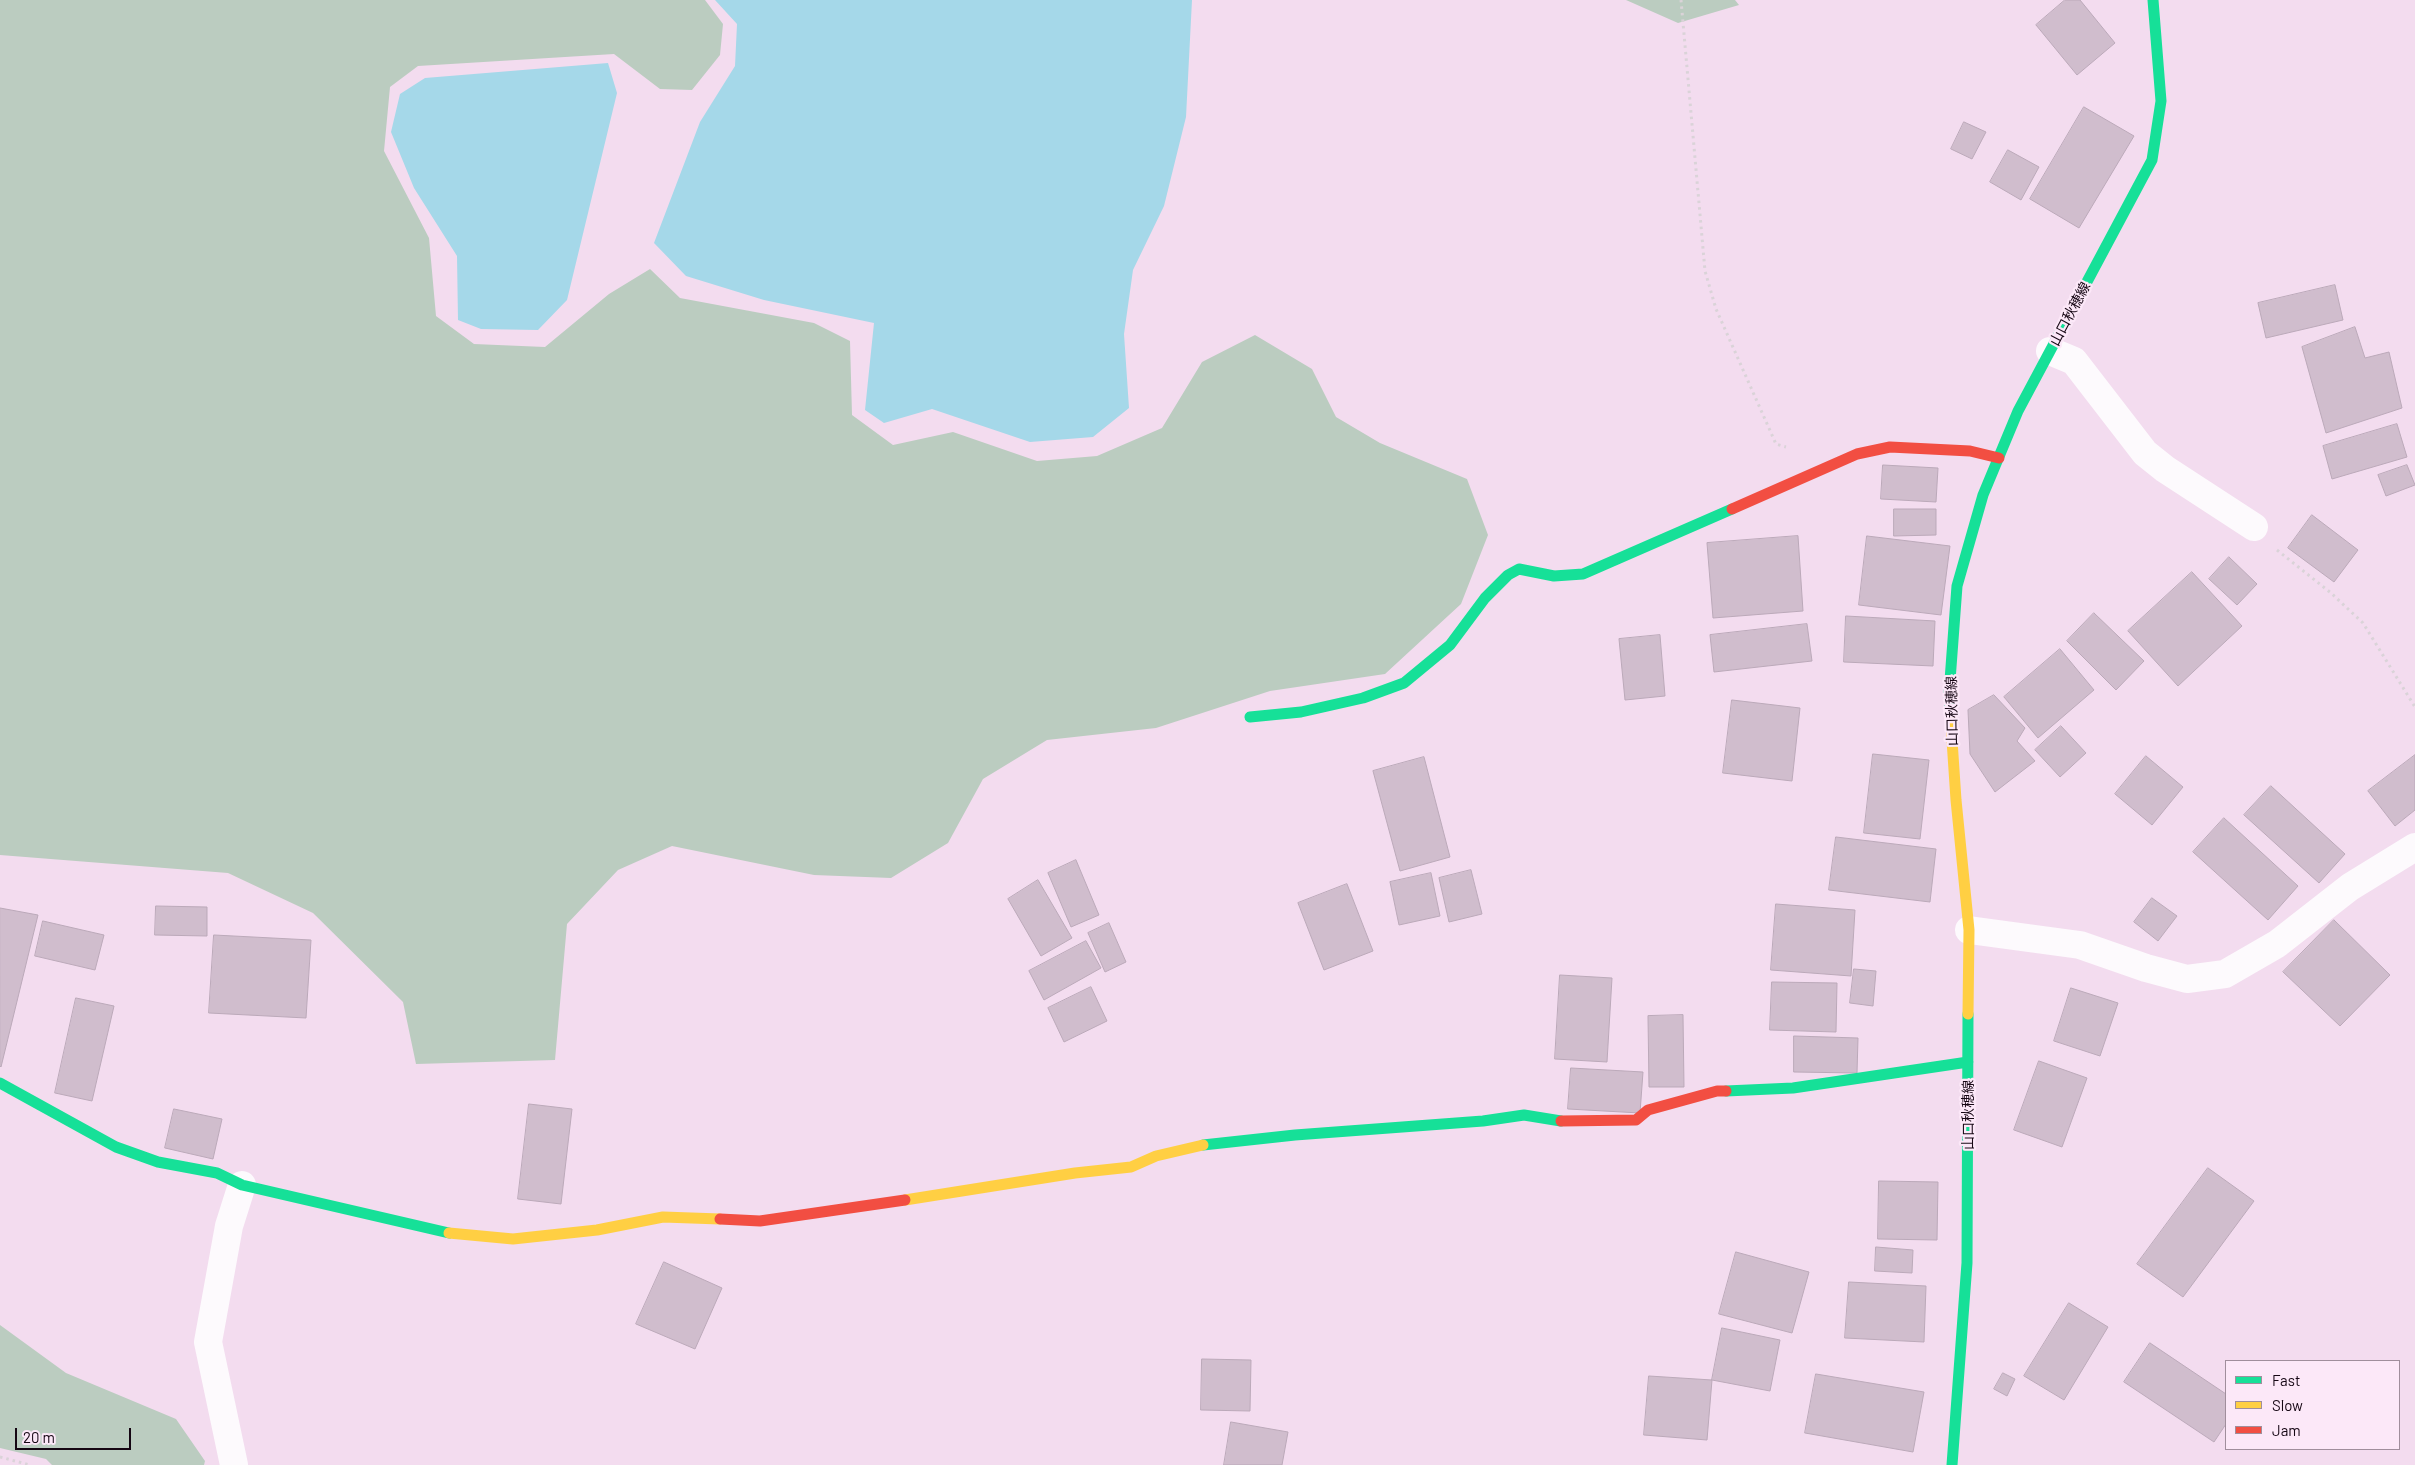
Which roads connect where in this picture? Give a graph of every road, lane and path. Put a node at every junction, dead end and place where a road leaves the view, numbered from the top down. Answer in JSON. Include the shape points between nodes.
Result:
{"nodes":[{"id":1,"x":1681,"y":0,"type":"edge"},
{"id":2,"x":2153,"y":0,"type":"edge"},
{"id":3,"x":2050,"y":351,"type":"junction"},
{"id":4,"x":1999,"y":458,"type":"junction"},
{"id":5,"x":1815,"y":473,"type":"junction"},
{"id":6,"x":2254,"y":527,"type":"joint"},
{"id":7,"x":2415,"y":706,"type":"edge"},
{"id":8,"x":1250,"y":717,"type":"dead end"},
{"id":9,"x":2415,"y":847,"type":"edge"},
{"id":10,"x":1969,"y":930,"type":"junction"},
{"id":11,"x":1968,"y":1062,"type":"junction"},
{"id":12,"x":0,"y":1083,"type":"edge"},
{"id":13,"x":242,"y":1185,"type":"junction"},
{"id":14,"x":0,"y":1457,"type":"edge"},
{"id":15,"x":30,"y":1465,"type":"edge"},
{"id":16,"x":234,"y":1465,"type":"edge"},
{"id":17,"x":1952,"y":1465,"type":"edge"}],
"edges":[{"from":1,"to":5,"type":"path","via":[[1705,271],[1716,309],[1776,444],[1794,449]]},
{"from":2,"to":3,"type":"street","name":"山口秋穂線","via":[[2161,101],[2152,160]]},
{"from":3,"to":4,"type":"street","name":"山口秋穂線","via":[[2018,411]]},
{"from":3,"to":6,"type":"street","via":[[2074,361],[2145,453]]},
{"from":4,"to":5,"type":"street","via":[[1970,451],[1890,447],[1857,454]]},
{"from":4,"to":10,"type":"street","name":"山口秋穂線","via":[[1983,495],[1957,586],[1949,694]]},
{"from":5,"to":8,"type":"street","via":[[1583,574],[1554,576],[1519,569],[1508,574],[1485,598],[1450,645],[1404,683],[1363,698],[1301,712]]},
{"from":6,"to":7,"type":"path","via":[[2363,623]]},
{"from":9,"to":10,"type":"street","via":[[2350,887],[2277,944],[2225,974],[2187,979],[2080,945]]},
{"from":10,"to":11,"type":"street","name":"山口秋穂線"},
{"from":11,"to":13,"type":"street","via":[[1793,1088],[1717,1091],[1648,1110],[1636,1120],[1586,1122],[1545,1120],[1524,1115],[1249,1140],[1203,1145],[1156,1156],[1131,1167],[832,1212],[760,1221],[663,1218],[597,1230],[513,1239],[453,1234]]},
{"from":11,"to":17,"type":"street","name":"山口秋穂線","via":[[1967,1262]]},
{"from":12,"to":13,"type":"street","via":[[116,1147],[158,1162],[217,1173]]},
{"from":13,"to":16,"type":"street","via":[[229,1226],[208,1342]]},
{"from":14,"to":15,"type":"path"}]}
